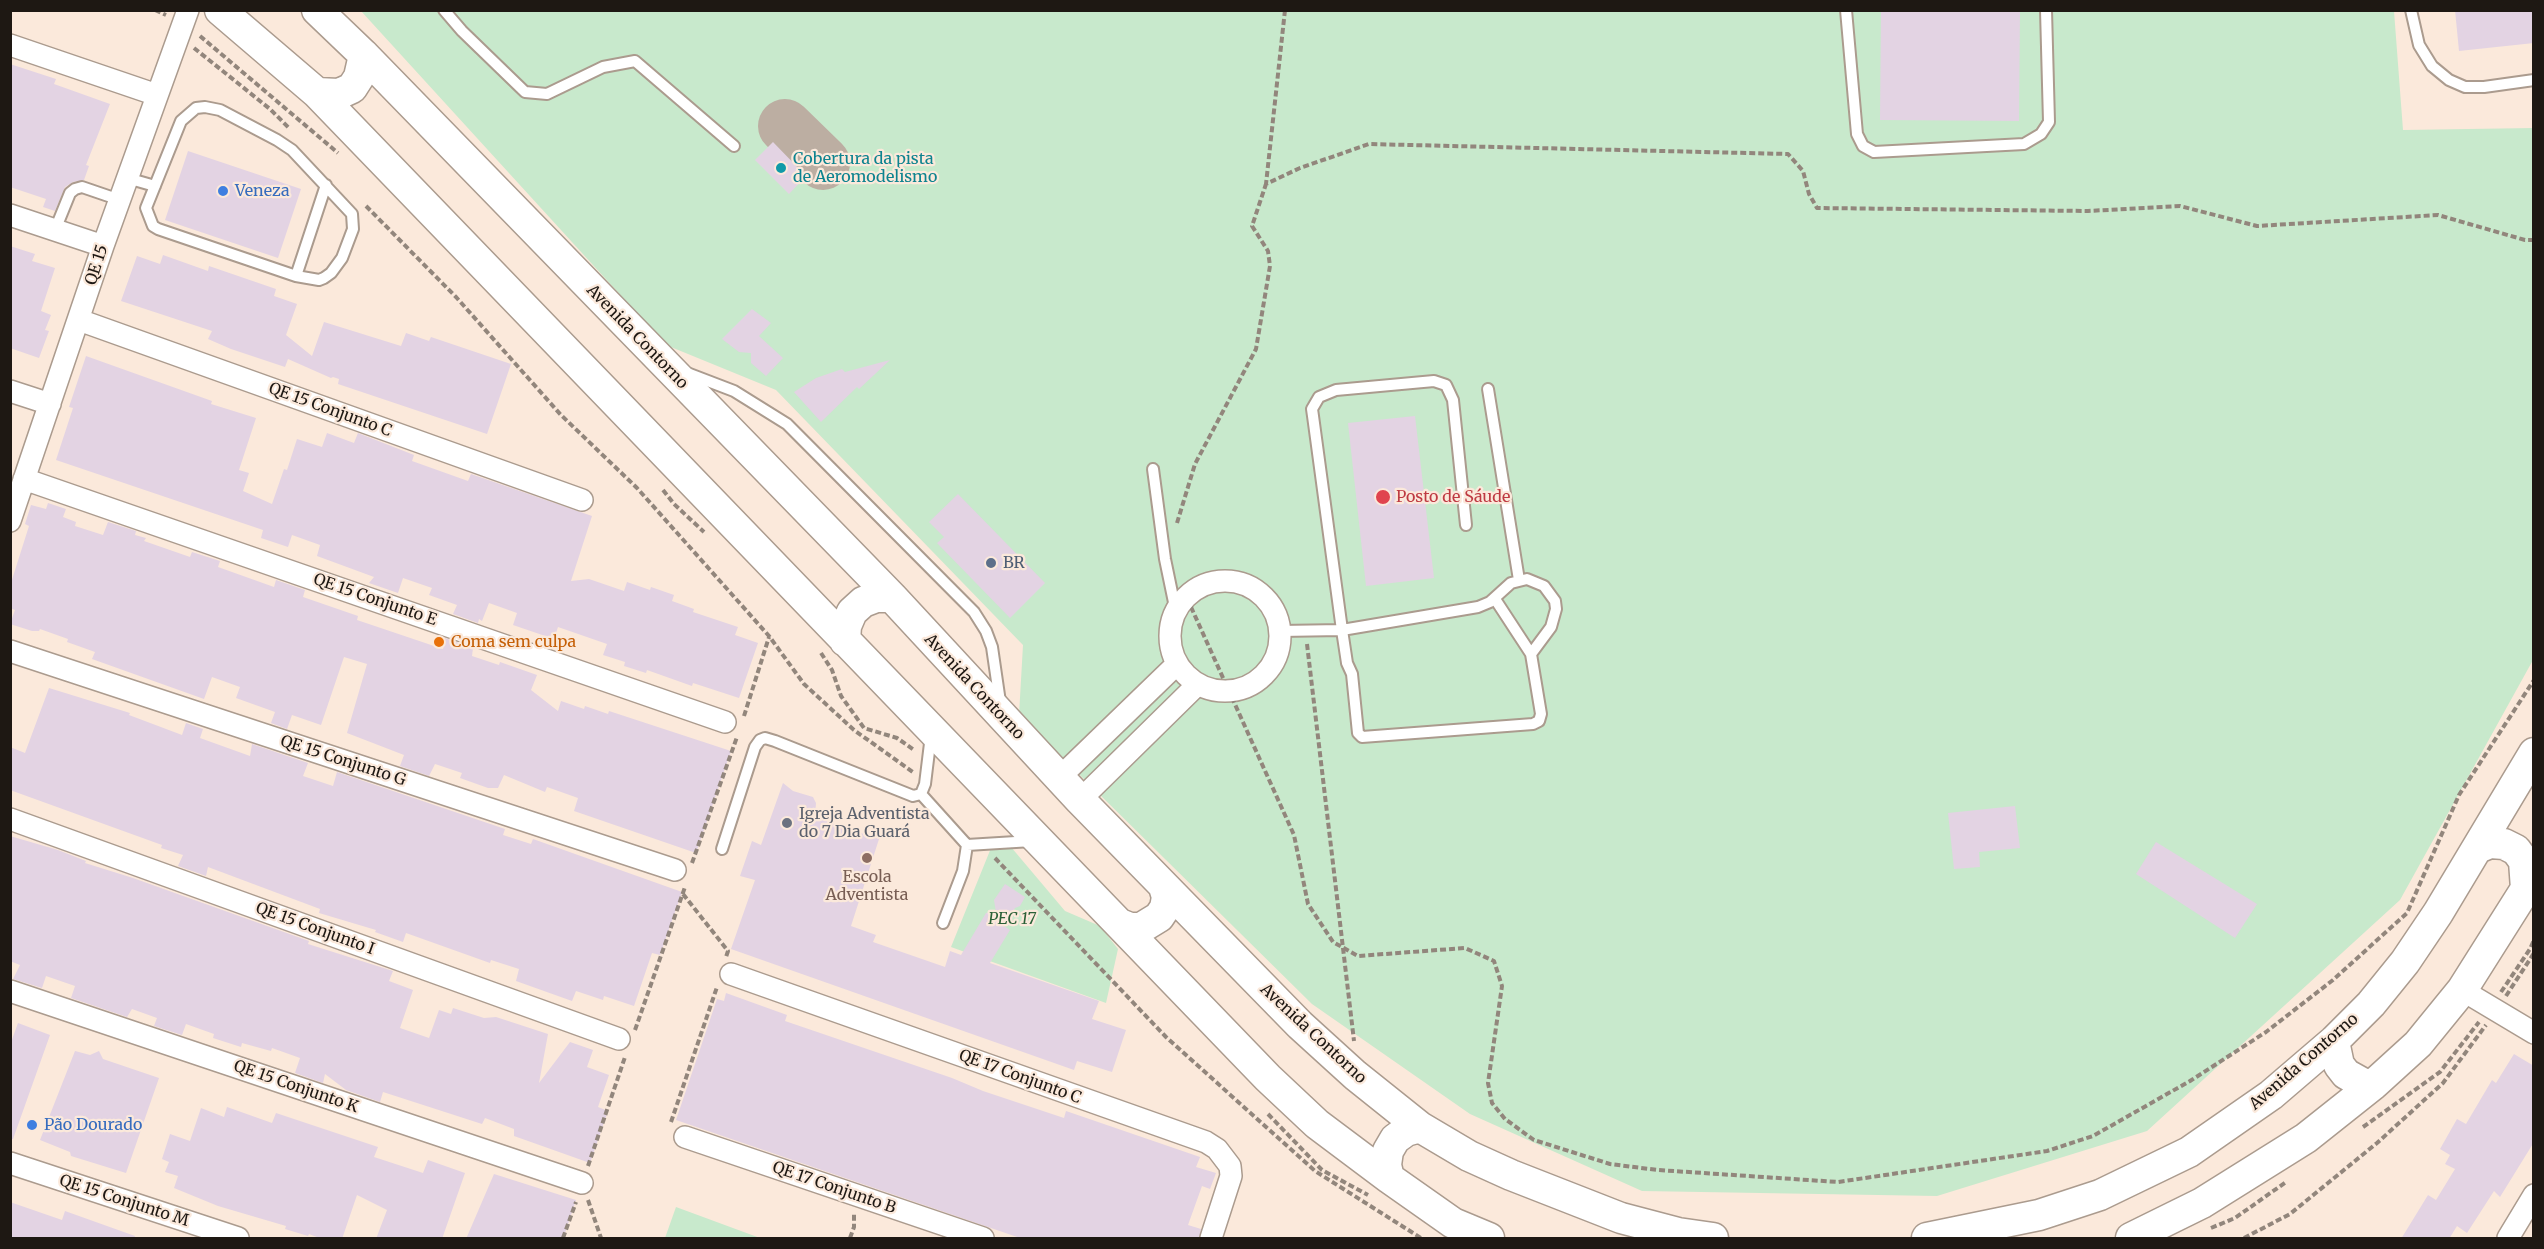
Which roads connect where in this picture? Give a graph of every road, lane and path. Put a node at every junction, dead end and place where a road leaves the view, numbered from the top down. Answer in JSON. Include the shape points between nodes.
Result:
{"nodes":[{"id":1,"x":188,"y":10,"type":"edge"},
{"id":2,"x":220,"y":10,"type":"edge"},
{"id":3,"x":316,"y":10,"type":"edge"},
{"id":4,"x":444,"y":10,"type":"edge"},
{"id":5,"x":1285,"y":10,"type":"edge"},
{"id":6,"x":1846,"y":10,"type":"edge"},
{"id":7,"x":2046,"y":10,"type":"edge"},
{"id":8,"x":2411,"y":10,"type":"edge"},
{"id":9,"x":179,"y":36,"type":"junction"},
{"id":10,"x":10,"y":45,"type":"edge"},
{"id":11,"x":364,"y":55,"type":"junction"},
{"id":12,"x":2534,"y":80,"type":"edge"},
{"id":13,"x":317,"y":93,"type":"junction"},
{"id":14,"x":157,"y":95,"type":"junction"},
{"id":15,"x":294,"y":134,"type":"dead end"},
{"id":16,"x":734,"y":146,"type":"dead end"},
{"id":17,"x":127,"y":178,"type":"junction"},
{"id":18,"x":1266,"y":184,"type":"junction"},
{"id":19,"x":326,"y":185,"type":"junction"},
{"id":20,"x":155,"y":186,"type":"junction"},
{"id":21,"x":359,"y":199,"type":"dead end"},
{"id":22,"x":120,"y":200,"type":"junction"},
{"id":23,"x":10,"y":215,"type":"edge"},
{"id":24,"x":55,"y":230,"type":"junction"},
{"id":25,"x":2534,"y":240,"type":"edge"},
{"id":26,"x":103,"y":246,"type":"junction"},
{"id":27,"x":296,"y":276,"type":"junction"},
{"id":28,"x":79,"y":320,"type":"junction"},
{"id":29,"x":665,"y":366,"type":"junction"},
{"id":30,"x":1488,"y":389,"type":"dead end"},
{"id":31,"x":10,"y":391,"type":"edge"},
{"id":32,"x":50,"y":404,"type":"junction"},
{"id":33,"x":1153,"y":469,"type":"dead end"},
{"id":34,"x":24,"y":479,"type":"junction"},
{"id":35,"x":582,"y":500,"type":"dead end"},
{"id":36,"x":10,"y":521,"type":"edge"},
{"id":37,"x":1466,"y":525,"type":"dead end"},
{"id":38,"x":1178,"y":530,"type":"dead end"},
{"id":39,"x":1519,"y":580,"type":"junction"},
{"id":40,"x":891,"y":597,"type":"junction"},
{"id":41,"x":1495,"y":599,"type":"junction"},
{"id":42,"x":1181,"y":604,"type":"junction"},
{"id":43,"x":1342,"y":630,"type":"junction"},
{"id":44,"x":1280,"y":631,"type":"junction"},
{"id":45,"x":1306,"y":631,"type":"junction"},
{"id":46,"x":769,"y":636,"type":"junction"},
{"id":47,"x":845,"y":641,"type":"junction"},
{"id":48,"x":10,"y":651,"type":"edge"},
{"id":49,"x":1531,"y":654,"type":"junction"},
{"id":50,"x":1177,"y":664,"type":"junction"},
{"id":51,"x":2534,"y":680,"type":"edge"},
{"id":52,"x":1197,"y":685,"type":"junction"},
{"id":53,"x":1228,"y":691,"type":"junction"},
{"id":54,"x":1002,"y":717,"type":"junction"},
{"id":55,"x":735,"y":726,"type":"junction"},
{"id":56,"x":932,"y":732,"type":"junction"},
{"id":57,"x":2534,"y":753,"type":"edge"},
{"id":58,"x":1059,"y":778,"type":"junction"},
{"id":59,"x":925,"y":781,"type":"junction"},
{"id":60,"x":921,"y":794,"type":"junction"},
{"id":61,"x":1080,"y":800,"type":"junction"},
{"id":62,"x":10,"y":819,"type":"edge"},
{"id":63,"x":1038,"y":840,"type":"junction"},
{"id":64,"x":982,"y":844,"type":"junction"},
{"id":65,"x":967,"y":845,"type":"junction"},
{"id":66,"x":2478,"y":848,"type":"junction"},
{"id":67,"x":722,"y":849,"type":"dead end"},
{"id":68,"x":684,"y":872,"type":"junction"},
{"id":69,"x":2530,"y":882,"type":"edge"},
{"id":70,"x":1164,"y":887,"type":"junction"},
{"id":71,"x":683,"y":894,"type":"junction"},
{"id":72,"x":943,"y":923,"type":"dead end"},
{"id":73,"x":1120,"y":924,"type":"junction"},
{"id":74,"x":1342,"y":948,"type":"junction"},
{"id":75,"x":2534,"y":953,"type":"edge"},
{"id":76,"x":725,"y":971,"type":"junction"},
{"id":77,"x":2463,"y":990,"type":"junction"},
{"id":78,"x":10,"y":991,"type":"edge"},
{"id":79,"x":2496,"y":1011,"type":"junction"},
{"id":80,"x":2534,"y":1033,"type":"edge"},
{"id":81,"x":627,"y":1040,"type":"junction"},
{"id":82,"x":2334,"y":1041,"type":"junction"},
{"id":83,"x":1355,"y":1075,"type":"junction"},
{"id":84,"x":2374,"y":1084,"type":"junction"},
{"id":85,"x":1420,"y":1127,"type":"junction"},
{"id":86,"x":678,"y":1132,"type":"joint"},
{"id":87,"x":10,"y":1163,"type":"edge"},
{"id":88,"x":1389,"y":1178,"type":"junction"},
{"id":89,"x":582,"y":1183,"type":"junction"},
{"id":90,"x":2534,"y":1195,"type":"edge"},
{"id":91,"x":854,"y":1208,"type":"dead end"},
{"id":92,"x":1625,"y":1228,"type":"edge"},
{"id":93,"x":238,"y":1239,"type":"edge"},
{"id":94,"x":563,"y":1239,"type":"edge"},
{"id":95,"x":601,"y":1239,"type":"edge"},
{"id":96,"x":850,"y":1239,"type":"edge"},
{"id":97,"x":983,"y":1239,"type":"edge"},
{"id":98,"x":1210,"y":1239,"type":"edge"},
{"id":99,"x":1421,"y":1239,"type":"edge"},
{"id":100,"x":1489,"y":1239,"type":"edge"},
{"id":101,"x":1713,"y":1239,"type":"edge"},
{"id":102,"x":1927,"y":1239,"type":"edge"},
{"id":103,"x":2131,"y":1239,"type":"edge"},
{"id":104,"x":2244,"y":1239,"type":"edge"},
{"id":105,"x":2508,"y":1239,"type":"edge"}],
"edges":[{"from":1,"to":9,"type":"street","name":"QE 15"},
{"from":2,"to":13,"type":"main road"},
{"from":3,"to":11,"type":"main road","name":"Avenida Contorno"},
{"from":4,"to":16,"type":"lane","via":[[525,92],[547,94],[603,67],[635,60]]},
{"from":5,"to":18,"type":"path"},
{"from":6,"to":7,"type":"lane","via":[[1857,134],[1863,146],[1874,152],[2024,144],[2041,134],[2049,122]]},
{"from":8,"to":12,"type":"lane","via":[[2420,45],[2432,66],[2449,80],[2464,87],[2484,87]]},
{"from":9,"to":14,"type":"street","name":"QE 15"},
{"from":9,"to":15,"type":"path","via":[[270,109]]},
{"from":10,"to":14,"type":"street"},
{"from":11,"to":13,"type":"main road","via":[[352,88],[339,94]]},
{"from":11,"to":29,"type":"main road","name":"Avenida Contorno"},
{"from":13,"to":47,"type":"main road"},
{"from":14,"to":17,"type":"street","name":"QE 15"},
{"from":17,"to":20,"type":"lane"},
{"from":17,"to":22,"type":"street","name":"QE 15"},
{"from":18,"to":25,"type":"path","via":[[1369,144],[1788,154],[1803,171],[1817,208],[2088,211],[2180,206],[2257,226],[2438,215]]},
{"from":18,"to":38,"type":"path","via":[[1252,226],[1268,250],[1270,266],[1256,349],[1195,464],[1177,519]]},
{"from":19,"to":20,"type":"lane","via":[[277,140],[220,110],[205,107],[196,108],[181,121]]},
{"from":19,"to":27,"type":"lane"},
{"from":19,"to":27,"type":"lane","via":[[352,214],[353,229],[342,258],[331,273],[319,280]]},
{"from":20,"to":27,"type":"lane","via":[[146,208],[158,230]]},
{"from":21,"to":46,"type":"path","via":[[456,297],[561,415],[637,488]]},
{"from":22,"to":24,"type":"lane","via":[[82,187],[75,189]]},
{"from":22,"to":26,"type":"street","name":"QE 15"},
{"from":23,"to":24,"type":"street"},
{"from":24,"to":26,"type":"street"},
{"from":26,"to":28,"type":"street","name":"QE 15"},
{"from":28,"to":32,"type":"street","name":"QE 15"},
{"from":28,"to":35,"type":"street","name":"QE 15 Conjunto C"},
{"from":29,"to":40,"type":"main road","name":"Avenida Contorno"},
{"from":29,"to":54,"type":"lane","via":[[734,391],[787,424],[975,612],[992,647]]},
{"from":30,"to":39,"type":"lane"},
{"from":31,"to":32,"type":"street"},
{"from":32,"to":34,"type":"street","name":"QE 15"},
{"from":33,"to":42,"type":"lane","via":[[1166,560]]},
{"from":34,"to":36,"type":"street","name":"QE 15"},
{"from":34,"to":55,"type":"street","name":"QE 15 Conjunto E"},
{"from":37,"to":43,"type":"lane","via":[[1453,400],[1446,385],[1434,381],[1336,390],[1318,397],[1312,409]]},
{"from":39,"to":41,"type":"lane"},
{"from":39,"to":49,"type":"lane","via":[[1536,581],[1555,601],[1555,617]]},
{"from":40,"to":47,"type":"main road","via":[[876,597],[852,612]]},
{"from":40,"to":54,"type":"main road","name":"Avenida Contorno"},
{"from":41,"to":43,"type":"lane","via":[[1478,607]]},
{"from":41,"to":49,"type":"lane"},
{"from":42,"to":44,"type":"street","via":[[1200,587],[1235,582],[1266,599]]},
{"from":42,"to":50,"type":"street","via":[[1170,628]]},
{"from":42,"to":53,"type":"path","via":[[1219,666]]},
{"from":43,"to":45,"type":"lane"},
{"from":43,"to":49,"type":"lane","via":[[1352,674],[1358,733],[1362,738],[1533,724],[1541,714]]},
{"from":44,"to":45,"type":"lane"},
{"from":44,"to":53,"type":"street","via":[[1278,648],[1266,672],[1245,687]]},
{"from":45,"to":74,"type":"path"},
{"from":46,"to":55,"type":"path"},
{"from":46,"to":59,"type":"path","via":[[804,684],[854,730]]},
{"from":47,"to":56,"type":"main road"},
{"from":48,"to":68,"type":"street","name":"QE 15 Conjunto G"},
{"from":50,"to":52,"type":"street"},
{"from":50,"to":58,"type":"street"},
{"from":51,"to":74,"type":"path","via":[[2459,795],[2406,913],[2333,980],[2266,1032],[2093,1136],[2047,1151],[1838,1182],[1610,1164],[1534,1140],[1505,1119],[1492,1103],[1488,1083],[1502,986],[1494,961],[1465,948],[1358,956]]},
{"from":52,"to":53,"type":"street"},
{"from":52,"to":61,"type":"street"},
{"from":53,"to":74,"type":"path","via":[[1294,835],[1308,904],[1333,942]]},
{"from":54,"to":58,"type":"main road","name":"Avenida Contorno"},
{"from":55,"to":68,"type":"path"},
{"from":56,"to":59,"type":"lane"},
{"from":56,"to":63,"type":"main road"},
{"from":57,"to":66,"type":"main road","name":"Avenida Contorno"},
{"from":58,"to":61,"type":"main road","name":"Avenida Contorno"},
{"from":59,"to":60,"type":"lane"},
{"from":60,"to":65,"type":"lane"},
{"from":60,"to":67,"type":"lane","via":[[912,796],[765,738],[755,747]]},
{"from":61,"to":70,"type":"main road","name":"Avenida Contorno"},
{"from":62,"to":81,"type":"street","name":"QE 15 Conjunto I"},
{"from":63,"to":64,"type":"lane"},
{"from":63,"to":73,"type":"main road"},
{"from":64,"to":65,"type":"lane"},
{"from":64,"to":99,"type":"path","via":[[1166,1037],[1315,1171]]},
{"from":65,"to":72,"type":"lane","via":[[963,871]]},
{"from":66,"to":69,"type":"main road","via":[[2504,843],[2516,850]]},
{"from":66,"to":82,"type":"main road","name":"Avenida Contorno","via":[[2404,962],[2371,1004]]},
{"from":68,"to":71,"type":"path"},
{"from":69,"to":77,"type":"main road"},
{"from":70,"to":73,"type":"main road","via":[[1167,897],[1160,918],[1141,928]]},
{"from":70,"to":83,"type":"main road","name":"Avenida Contorno"},
{"from":71,"to":76,"type":"path","via":[[728,951]]},
{"from":71,"to":81,"type":"path"},
{"from":73,"to":88,"type":"main road","via":[[1268,1078],[1317,1124]]},
{"from":74,"to":83,"type":"path"},
{"from":75,"to":79,"type":"path"},
{"from":76,"to":86,"type":"path"},
{"from":76,"to":98,"type":"street","name":"QE 17 Conjunto C","via":[[1206,1142],[1225,1157],[1231,1176]]},
{"from":77,"to":79,"type":"street"},
{"from":77,"to":84,"type":"main road","via":[[2418,1044]]},
{"from":78,"to":89,"type":"street","name":"QE 15 Conjunto K"},
{"from":79,"to":80,"type":"street"},
{"from":79,"to":104,"type":"path","via":[[2443,1083],[2402,1121],[2289,1214]]},
{"from":81,"to":89,"type":"path"},
{"from":82,"to":84,"type":"main road","via":[[2339,1065],[2346,1074]]},
{"from":82,"to":102,"type":"main road","name":"Avenida Contorno","via":[[2271,1095],[2189,1152],[2100,1195],[2039,1215]]},
{"from":83,"to":85,"type":"main road","name":"Avenida Contorno"},
{"from":84,"to":103,"type":"main road","via":[[2306,1138],[2202,1203]]},
{"from":85,"to":88,"type":"main road","via":[[1395,1139],[1388,1151]]},
{"from":85,"to":92,"type":"main road","name":"Avenida Contorno","via":[[1469,1156]]},
{"from":86,"to":97,"type":"street","name":"QE 17 Conjunto B"},
{"from":87,"to":93,"type":"street","name":"QE 15 Conjunto M"},
{"from":88,"to":100,"type":"main road","via":[[1453,1222]]},
{"from":89,"to":94,"type":"path"},
{"from":89,"to":95,"type":"path"},
{"from":90,"to":105,"type":"street"},
{"from":91,"to":96,"type":"path"},
{"from":92,"to":101,"type":"main road","name":"Avenida Contorno"}]}
